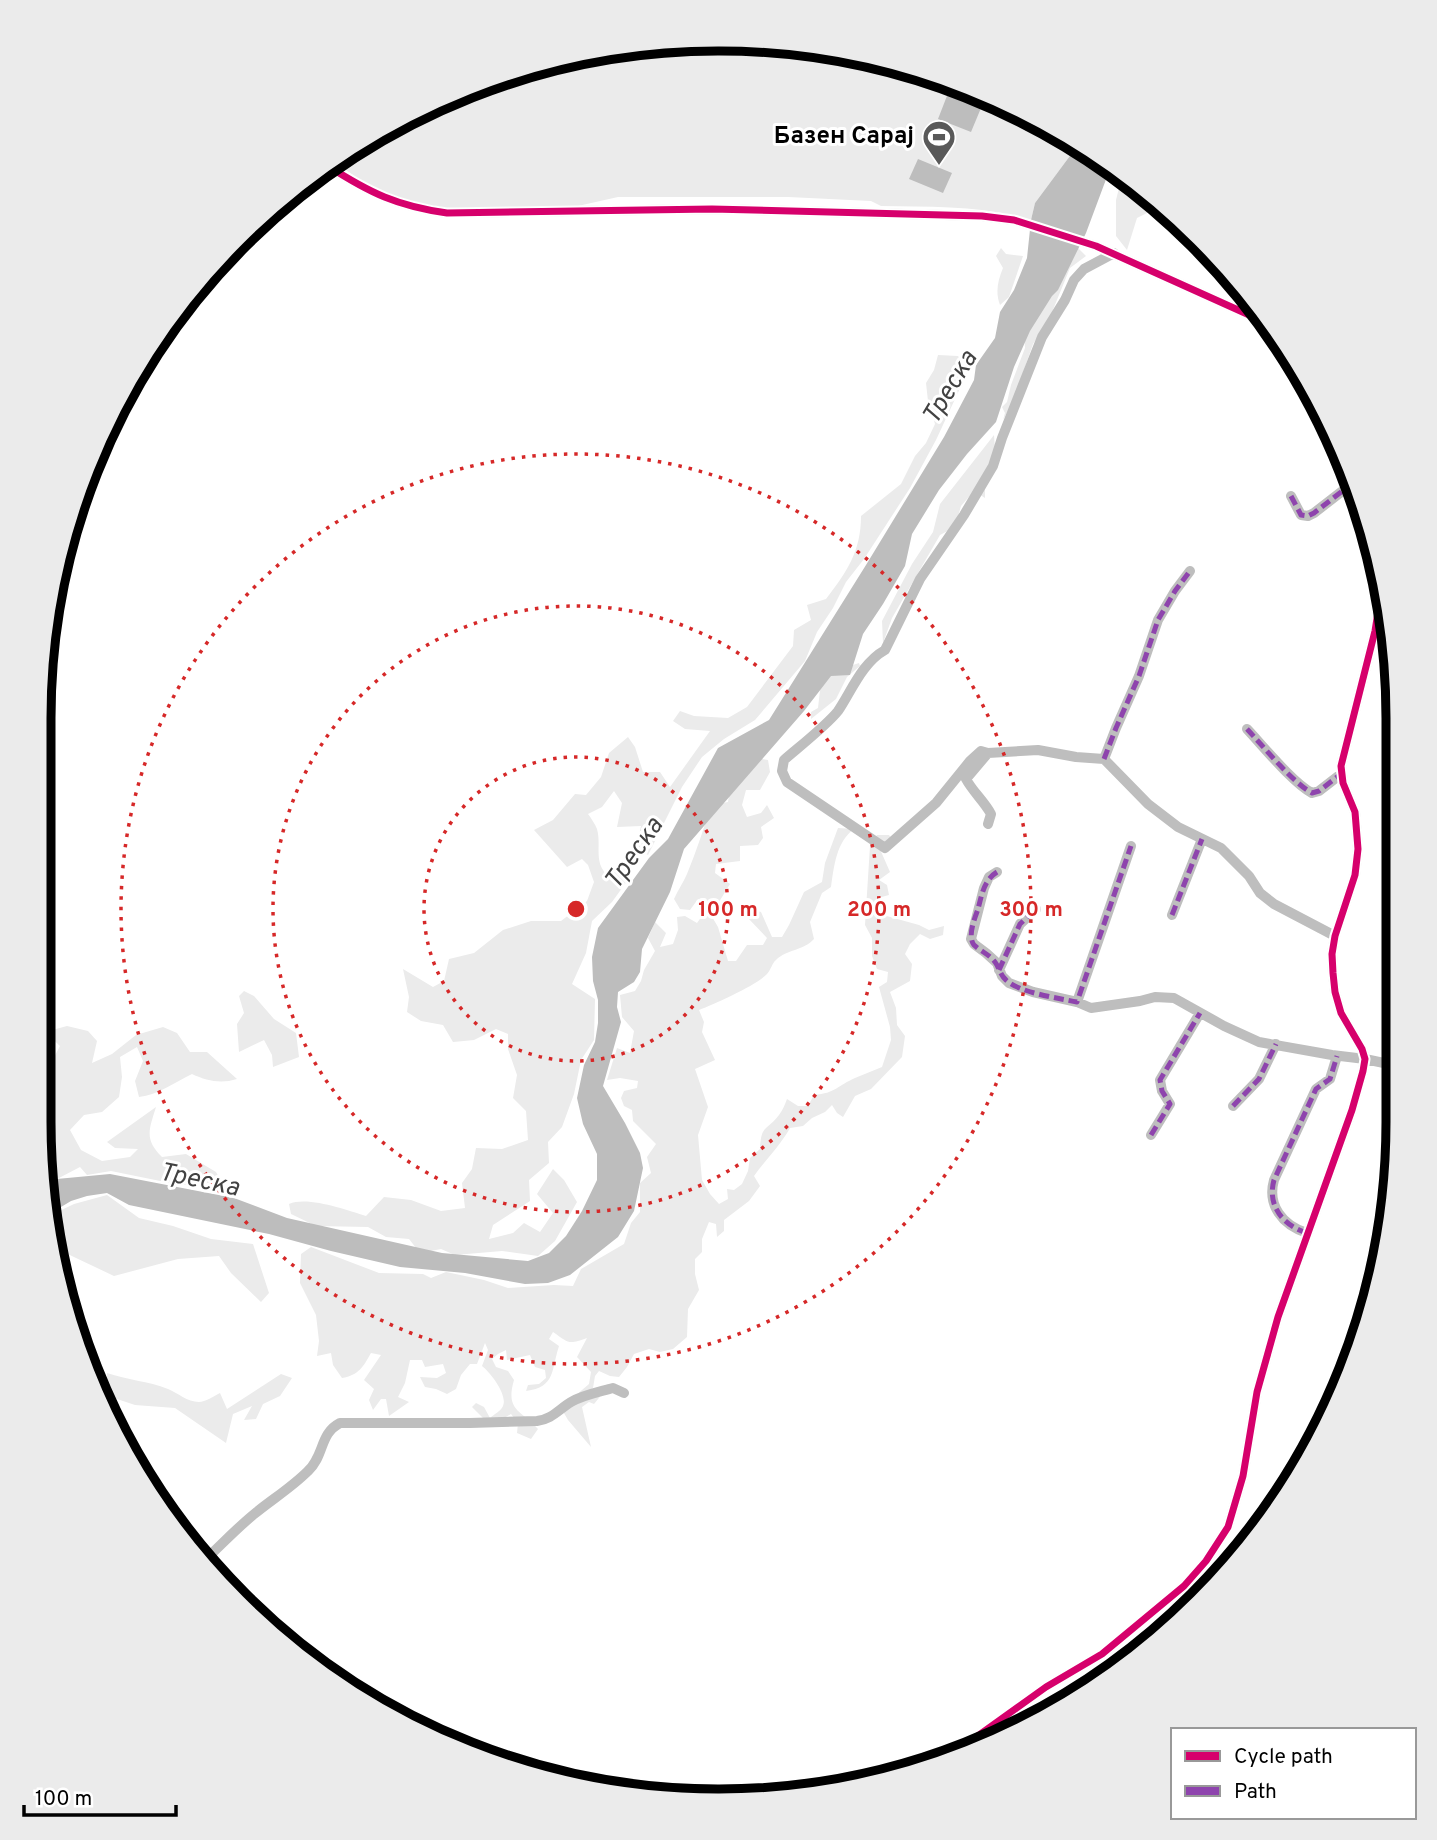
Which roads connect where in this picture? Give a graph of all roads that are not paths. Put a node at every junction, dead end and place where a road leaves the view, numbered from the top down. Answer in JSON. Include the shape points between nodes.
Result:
{"nodes":[{"id":1,"x":337,"y":171,"type":"edge"},
{"id":2,"x":1114,"y":253,"type":"junction"},
{"id":3,"x":1250,"y":315,"type":"edge"},
{"id":4,"x":1345,"y":489,"type":"edge"},
{"id":5,"x":1291,"y":496,"type":"dead end"},
{"id":6,"x":1190,"y":571,"type":"dead end"},
{"id":7,"x":1378,"y":614,"type":"edge"},
{"id":8,"x":1247,"y":729,"type":"dead end"},
{"id":9,"x":988,"y":753,"type":"junction"},
{"id":10,"x":1104,"y":760,"type":"junction"},
{"id":11,"x":1341,"y":774,"type":"junction"},
{"id":12,"x":988,"y":824,"type":"dead end"},
{"id":13,"x":1202,"y":839,"type":"junction"},
{"id":14,"x":1131,"y":846,"type":"dead end"},
{"id":15,"x":997,"y":872,"type":"dead end"},
{"id":16,"x":1036,"y":909,"type":"dead end"},
{"id":17,"x":1172,"y":915,"type":"dead end"},
{"id":18,"x":1335,"y":936,"type":"junction"},
{"id":19,"x":999,"y":970,"type":"junction"},
{"id":20,"x":1077,"y":1002,"type":"junction"},
{"id":21,"x":1200,"y":1013,"type":"junction"},
{"id":22,"x":1276,"y":1044,"type":"junction"},
{"id":23,"x":1337,"y":1056,"type":"junction"},
{"id":24,"x":1365,"y":1059,"type":"junction"},
{"id":25,"x":1386,"y":1063,"type":"edge"},
{"id":26,"x":1233,"y":1106,"type":"dead end"},
{"id":27,"x":1151,"y":1135,"type":"dead end"},
{"id":28,"x":1307,"y":1233,"type":"junction"},
{"id":29,"x":624,"y":1393,"type":"dead end"},
{"id":30,"x":210,"y":1555,"type":"edge"},
{"id":31,"x":975,"y":1738,"type":"edge"}],
"edges":[{"from":1,"to":2,"type":"street","via":[[397,203],[447,213],[750,209],[982,216],[1014,220]]},
{"from":2,"to":3,"type":"street"},
{"from":2,"to":9,"type":"street","via":[[1084,269],[1074,280],[1042,337],[993,466],[920,579],[885,650],[865,668],[837,712],[784,760],[782,771],[788,782],[886,848],[936,803],[970,761],[981,751]]},
{"from":4,"to":5,"type":"street","via":[[1308,516],[1301,514]]},
{"from":6,"to":10,"type":"street","via":[[1158,620]]},
{"from":7,"to":11,"type":"street"},
{"from":8,"to":11,"type":"street","via":[[1305,790],[1319,790]]},
{"from":9,"to":10,"type":"street","via":[[1038,750]]},
{"from":9,"to":12,"type":"street","via":[[965,779],[991,814]]},
{"from":10,"to":13,"type":"street","via":[[1148,804]]},
{"from":11,"to":18,"type":"street","via":[[1355,812],[1358,849],[1355,875]]},
{"from":13,"to":17,"type":"street"},
{"from":13,"to":18,"type":"street","via":[[1221,848],[1273,904]]},
{"from":14,"to":20,"type":"street"},
{"from":15,"to":19,"type":"street","via":[[984,888],[971,939]]},
{"from":16,"to":19,"type":"street","via":[[1020,924]]},
{"from":18,"to":24,"type":"street","via":[[1335,992]]},
{"from":19,"to":20,"type":"street","via":[[1009,983]]},
{"from":20,"to":21,"type":"street","via":[[1091,1008],[1174,998]]},
{"from":21,"to":22,"type":"street","via":[[1259,1041]]},
{"from":21,"to":27,"type":"street","via":[[1160,1080],[1170,1104]]},
{"from":22,"to":23,"type":"street"},
{"from":22,"to":26,"type":"street","via":[[1259,1079]]},
{"from":23,"to":24,"type":"street"},
{"from":23,"to":28,"type":"street","via":[[1330,1079],[1316,1089],[1272,1190],[1278,1212]]},
{"from":24,"to":25,"type":"street"},
{"from":24,"to":28,"type":"street","via":[[1352,1110]]},
{"from":28,"to":31,"type":"street","via":[[1257,1392],[1237,1502],[1212,1552],[1184,1586],[1102,1654]]},
{"from":29,"to":30,"type":"street","via":[[613,1388],[585,1396],[537,1421],[340,1423],[331,1427],[310,1470]]}]}
